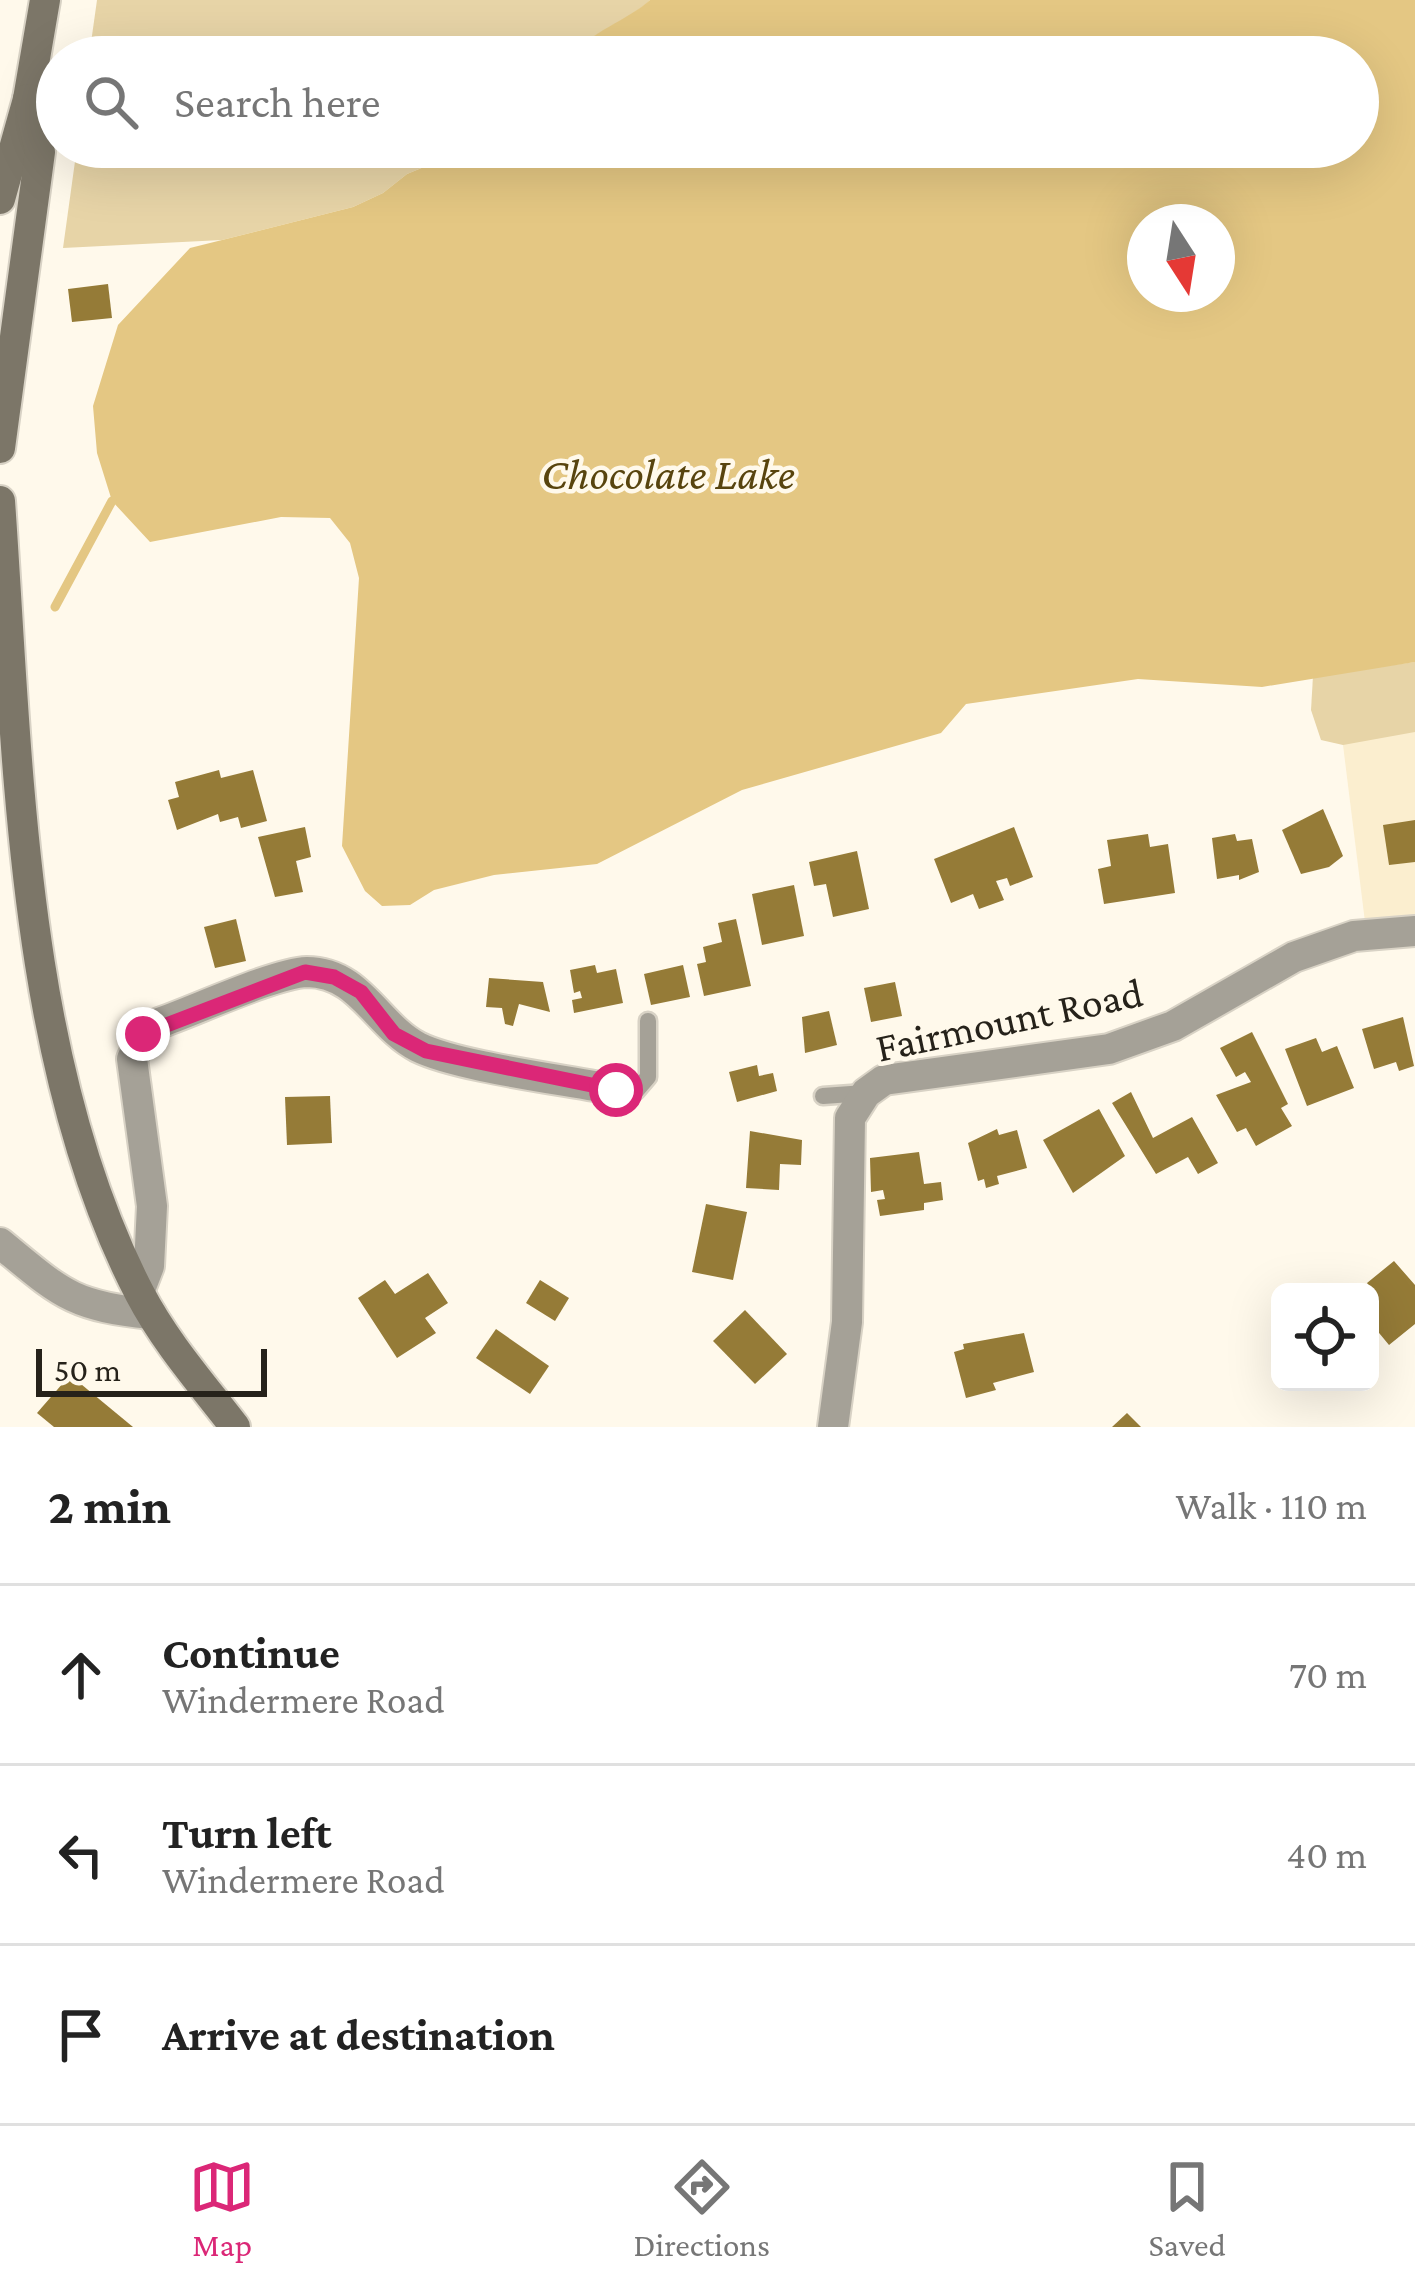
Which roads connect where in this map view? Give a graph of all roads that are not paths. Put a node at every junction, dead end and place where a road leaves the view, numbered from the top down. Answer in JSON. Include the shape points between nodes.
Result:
{"nodes":[{"id":1,"x":45,"y":0,"type":"edge"},
{"id":2,"x":39,"y":36,"type":"edge"},
{"id":3,"x":36,"y":52,"type":"edge"},
{"id":4,"x":28,"y":99,"type":"junction"},
{"id":5,"x":36,"y":134,"type":"edge"},
{"id":6,"x":36,"y":166,"type":"edge"},
{"id":7,"x":0,"y":200,"type":"edge"},
{"id":8,"x":13,"y":245,"type":"edge"},
{"id":9,"x":0,"y":448,"type":"edge"},
{"id":10,"x":0,"y":501,"type":"edge"},
{"id":11,"x":5,"y":633,"type":"edge"},
{"id":12,"x":1415,"y":931,"type":"edge"},
{"id":13,"x":648,"y":1021,"type":"dead end"},
{"id":14,"x":616,"y":1090,"type":"joint"},
{"id":15,"x":866,"y":1093,"type":"junction"},
{"id":16,"x":823,"y":1096,"type":"dead end"},
{"id":17,"x":0,"y":1243,"type":"edge"},
{"id":18,"x":145,"y":1303,"type":"junction"},
{"id":19,"x":235,"y":1427,"type":"edge"},
{"id":20,"x":833,"y":1427,"type":"edge"}],
"edges":[{"from":1,"to":2,"type":"main road"},
{"from":3,"to":4,"type":"main road"},
{"from":4,"to":5,"type":"main road"},
{"from":4,"to":7,"type":"main road"},
{"from":6,"to":8,"type":"main road"},
{"from":8,"to":9,"type":"main road"},
{"from":10,"to":11,"type":"main road"},
{"from":11,"to":18,"type":"main road","via":[[56,1050],[95,1190]]},
{"from":12,"to":15,"type":"street","name":"Fairmount Road","via":[[1354,937],[1294,956],[1173,1026],[1109,1048],[884,1080]]},
{"from":13,"to":14,"type":"lane","via":[[648,1077],[636,1091]]},
{"from":14,"to":18,"type":"street","via":[[426,1051],[394,1034],[361,992],[305,972],[159,1023],[143,1034],[132,1060],[152,1206]]},
{"from":15,"to":16,"type":"lane"},
{"from":15,"to":20,"type":"street","name":"Fairmount Road","via":[[850,1118],[847,1322]]},
{"from":17,"to":18,"type":"street","via":[[87,1306]]},
{"from":18,"to":19,"type":"main road"}]}
